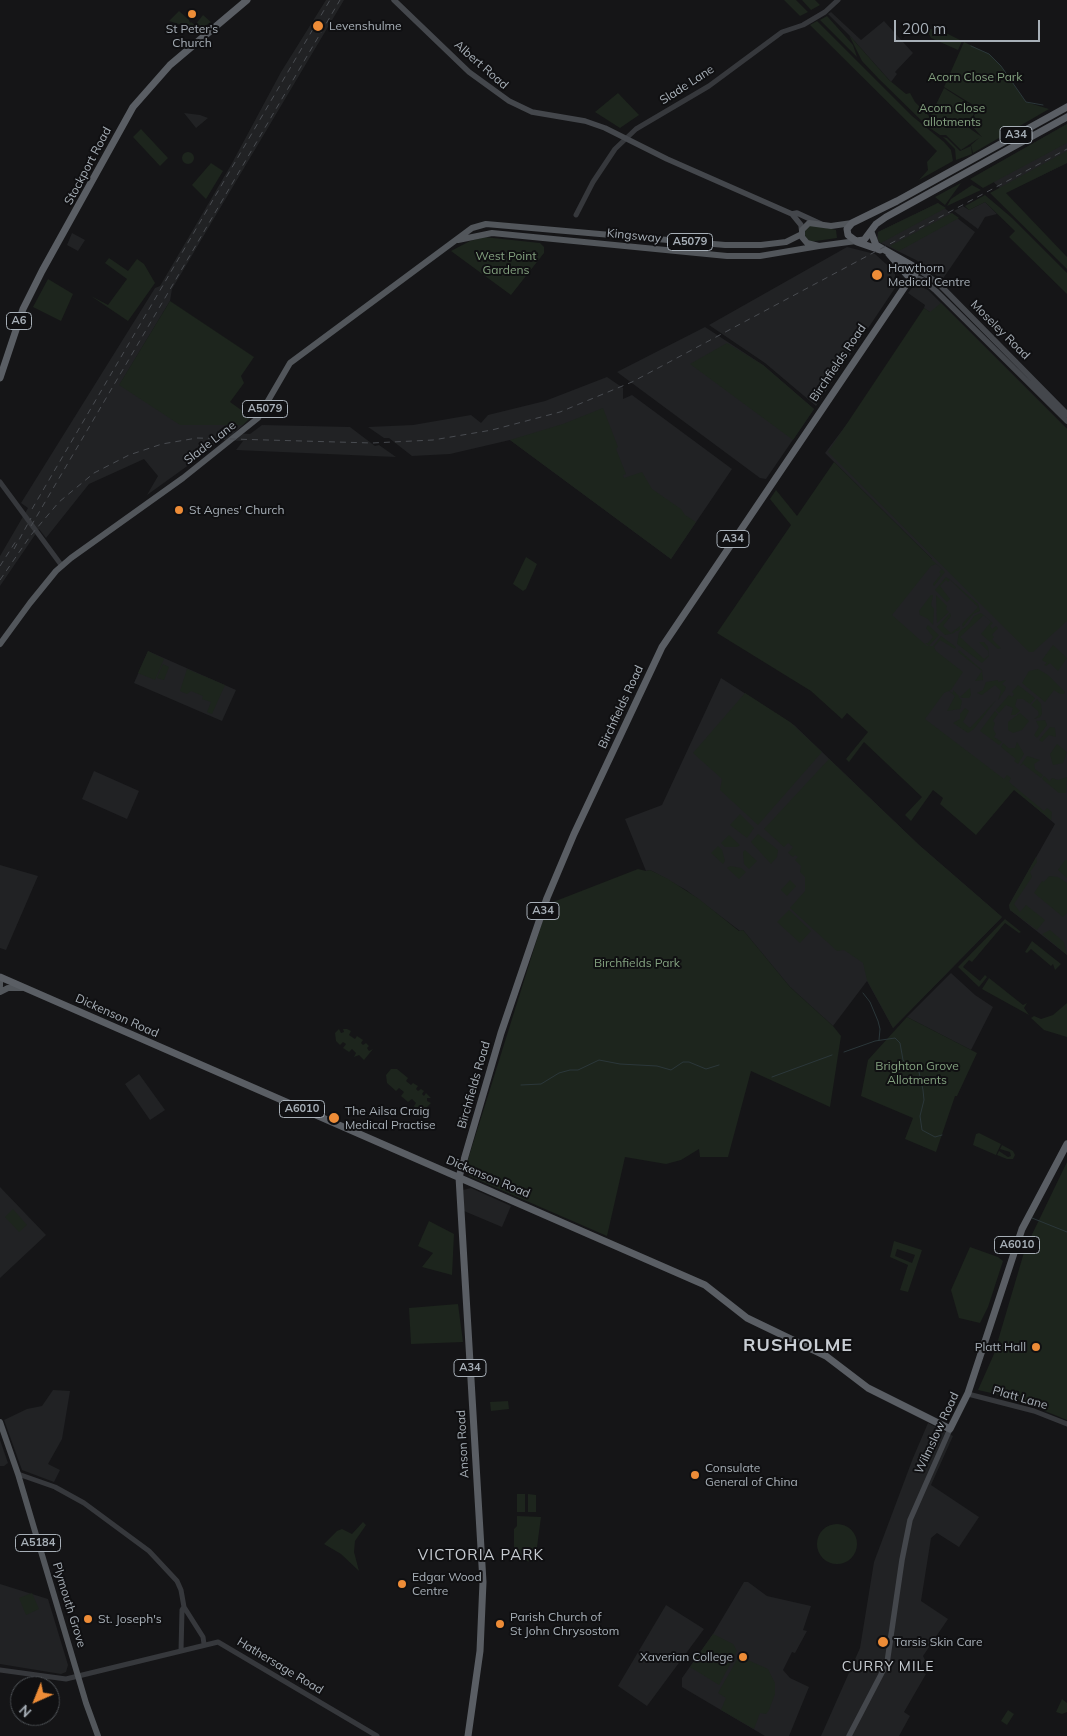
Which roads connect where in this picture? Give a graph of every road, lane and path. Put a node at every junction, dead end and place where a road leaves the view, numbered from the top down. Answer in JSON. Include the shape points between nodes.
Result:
{"nodes":[{"id":1,"x":247,"y":0,"type":"edge"},
{"id":2,"x":394,"y":0,"type":"edge"},
{"id":3,"x":838,"y":0,"type":"edge"},
{"id":4,"x":1067,"y":107,"type":"edge"},
{"id":5,"x":1067,"y":117,"type":"edge"},
{"id":6,"x":625,"y":139,"type":"junction"},
{"id":7,"x":792,"y":214,"type":"junction"},
{"id":8,"x":576,"y":215,"type":"dead end"},
{"id":9,"x":860,"y":220,"type":"junction"},
{"id":10,"x":852,"y":223,"type":"junction"},
{"id":11,"x":481,"y":224,"type":"junction"},
{"id":12,"x":821,"y":224,"type":"junction"},
{"id":13,"x":871,"y":230,"type":"junction"},
{"id":14,"x":492,"y":233,"type":"junction"},
{"id":15,"x":802,"y":233,"type":"junction"},
{"id":16,"x":455,"y":241,"type":"junction"},
{"id":17,"x":565,"y":241,"type":"joint"},
{"id":18,"x":856,"y":241,"type":"junction"},
{"id":19,"x":819,"y":246,"type":"junction"},
{"id":20,"x":886,"y":252,"type":"junction"},
{"id":21,"x":913,"y":266,"type":"junction"},
{"id":22,"x":908,"y":274,"type":"junction"},
{"id":23,"x":0,"y":378,"type":"edge"},
{"id":24,"x":1067,"y":414,"type":"edge"},
{"id":25,"x":1067,"y":422,"type":"edge"},
{"id":26,"x":0,"y":482,"type":"edge"},
{"id":27,"x":62,"y":566,"type":"junction"},
{"id":28,"x":0,"y":644,"type":"edge"},
{"id":29,"x":0,"y":977,"type":"edge"},
{"id":30,"x":0,"y":986,"type":"edge"},
{"id":31,"x":26,"y":988,"type":"junction"},
{"id":32,"x":0,"y":992,"type":"edge"},
{"id":33,"x":1067,"y":1144,"type":"edge"},
{"id":34,"x":458,"y":1177,"type":"junction"},
{"id":35,"x":968,"y":1394,"type":"junction"},
{"id":36,"x":0,"y":1422,"type":"edge"},
{"id":37,"x":1067,"y":1424,"type":"edge"},
{"id":38,"x":950,"y":1429,"type":"junction"},
{"id":39,"x":18,"y":1474,"type":"junction"},
{"id":40,"x":184,"y":1606,"type":"junction"},
{"id":41,"x":204,"y":1644,"type":"junction"},
{"id":42,"x":181,"y":1651,"type":"junction"},
{"id":43,"x":0,"y":1670,"type":"edge"},
{"id":44,"x":78,"y":1676,"type":"junction"},
{"id":45,"x":98,"y":1736,"type":"edge"},
{"id":46,"x":377,"y":1736,"type":"edge"},
{"id":47,"x":468,"y":1736,"type":"edge"},
{"id":48,"x":849,"y":1736,"type":"edge"}],
"edges":[{"from":1,"to":23,"type":"highway","name":"Stockport Road","number":"A6","via":[[170,65],[133,108],[27,301]]},
{"from":2,"to":6,"type":"main road","name":"Albert Road","via":[[469,72],[503,98],[532,112],[585,121]]},
{"from":3,"to":6,"type":"street","name":"Slade Lane","via":[[803,25],[782,32],[709,86],[636,129]]},
{"from":4,"to":9,"type":"highway","number":"A34"},
{"from":5,"to":13,"type":"highway","number":"A34","via":[[886,217]]},
{"from":6,"to":7,"type":"main road"},
{"from":6,"to":8,"type":"street","name":"Slade Lane","via":[[593,182]]},
{"from":7,"to":12,"type":"main road","via":[[797,213]]},
{"from":7,"to":15,"type":"main road","via":[[801,225]]},
{"from":9,"to":10,"type":"highway","number":"A34"},
{"from":9,"to":13,"type":"highway"},
{"from":10,"to":12,"type":"main road","name":"Kingsway","number":"A5079"},
{"from":10,"to":18,"type":"highway","via":[[847,232]]},
{"from":11,"to":14,"type":"main road","via":[[483,230]]},
{"from":11,"to":15,"type":"main road","name":"Kingsway","number":"A5079","via":[[725,245],[786,242]]},
{"from":11,"to":16,"type":"main road","name":"Slade Lane","number":"A5079"},
{"from":12,"to":15,"type":"main road","name":"Kingsway","number":"A5079","via":[[807,224]]},
{"from":13,"to":18,"type":"highway","number":"A34","via":[[867,238]]},
{"from":13,"to":20,"type":"highway","name":"Moseley Road","via":[[874,243]]},
{"from":14,"to":16,"type":"main road","name":"Slade Lane","number":"A5079"},
{"from":14,"to":17,"type":"main road","name":"Slade Lane","number":"A5079"},
{"from":15,"to":19,"type":"main road","via":[[807,243]]},
{"from":16,"to":27,"type":"main road","name":"Slade Lane","number":"A5079","via":[[290,363],[265,409],[252,424]]},
{"from":17,"to":19,"type":"main road","name":"Kingsway","number":"A5079","via":[[727,256],[760,256]]},
{"from":18,"to":19,"type":"main road","name":"Kingsway","number":"A5079"},
{"from":18,"to":20,"type":"highway","name":"Moseley Road"},
{"from":20,"to":21,"type":"highway","name":"Moseley Road"},
{"from":20,"to":22,"type":"highway","name":"Moseley Road"},
{"from":21,"to":22,"type":"highway","via":[[906,266]]},
{"from":21,"to":24,"type":"main road","name":"Moseley Road","via":[[938,283]]},
{"from":22,"to":25,"type":"main road","name":"Moseley Road","via":[[925,281],[936,291]]},
{"from":22,"to":34,"type":"highway","name":"Birchfields Road","number":"A34","via":[[900,294],[660,652],[547,898],[501,1033]]},
{"from":26,"to":27,"type":"street"},
{"from":27,"to":28,"type":"main road","name":"Slade Lane","number":"A5079"},
{"from":29,"to":30,"type":"main road","number":"A6010"},
{"from":29,"to":31,"type":"highway","name":"Dickenson Road","number":"A6010"},
{"from":31,"to":32,"type":"main road","via":[[8,988]]},
{"from":31,"to":34,"type":"highway","name":"Dickenson Road","number":"A6010"},
{"from":33,"to":35,"type":"highway","name":"Wilmslow Road","number":"A6010","via":[[1022,1229]]},
{"from":34,"to":38,"type":"highway","name":"Dickenson Road","number":"A6010","via":[[705,1285],[747,1318],[826,1356],[868,1388]]},
{"from":34,"to":47,"type":"highway","name":"Anson Road","number":"A34","via":[[483,1582],[480,1651]]},
{"from":35,"to":37,"type":"street","name":"Platt Lane","via":[[1034,1411]]},
{"from":35,"to":38,"type":"highway","name":"Wilmslow Road","number":"A6010"},
{"from":36,"to":39,"type":"main road","name":"Plymouth Grove","number":"A5184"},
{"from":38,"to":48,"type":"main road","name":"Wilmslow Road","via":[[910,1520],[887,1663]]},
{"from":39,"to":40,"type":"street","via":[[84,1502],[136,1539],[172,1574],[181,1590]]},
{"from":39,"to":44,"type":"main road","name":"Plymouth Grove","number":"A5184"},
{"from":40,"to":41,"type":"street"},
{"from":40,"to":42,"type":"street"},
{"from":41,"to":42,"type":"street","name":"Hathersage Road"},
{"from":41,"to":46,"type":"street","name":"Hathersage Road","via":[[220,1642]]},
{"from":42,"to":44,"type":"street","name":"Hathersage Road"},
{"from":43,"to":44,"type":"street","name":"Hathersage Road","via":[[63,1680]]},
{"from":44,"to":45,"type":"main road","name":"Plymouth Grove","number":"A5184"}]}
